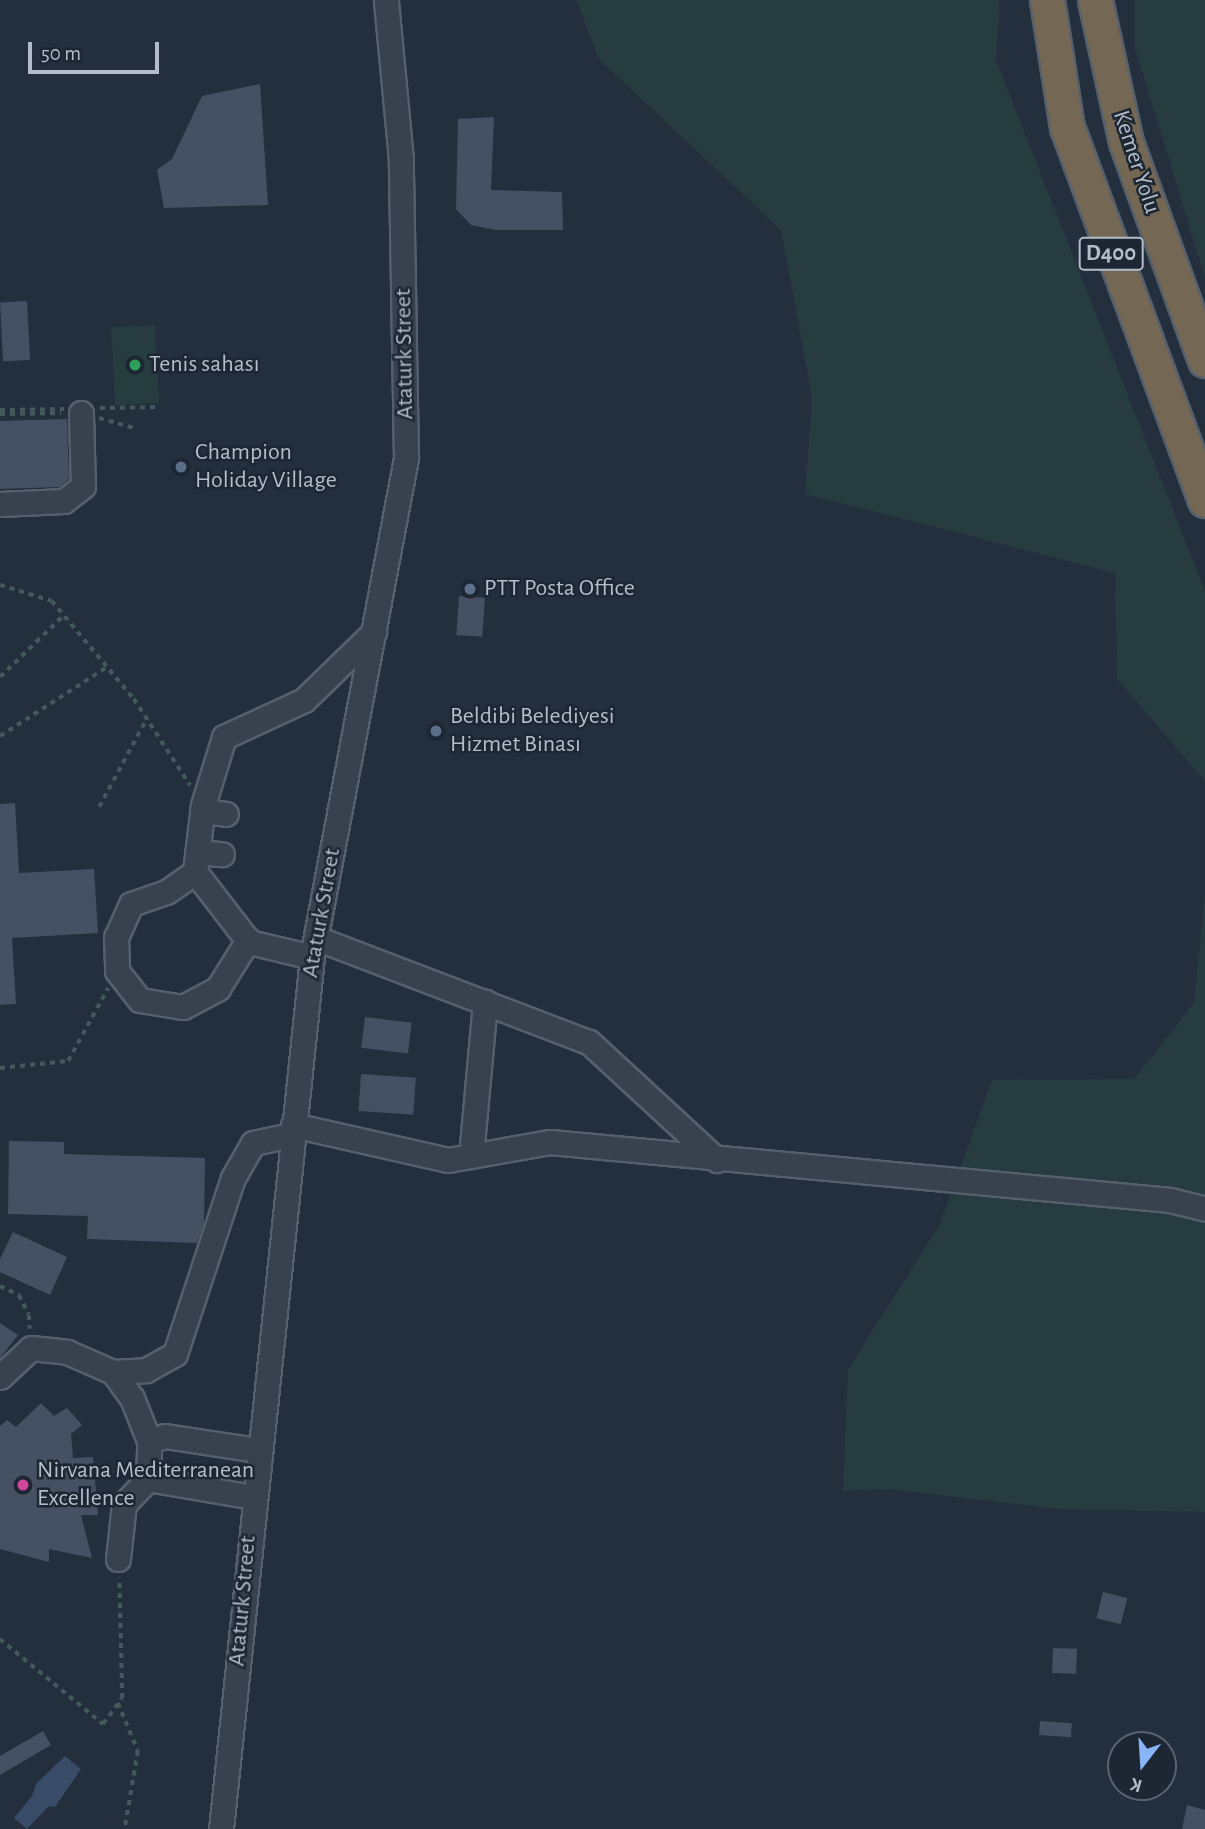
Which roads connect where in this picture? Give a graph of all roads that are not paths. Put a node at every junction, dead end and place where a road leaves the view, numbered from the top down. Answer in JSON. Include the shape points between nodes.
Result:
{"nodes":[{"id":1,"x":386,"y":0,"type":"edge"},
{"id":2,"x":1047,"y":0,"type":"edge"},
{"id":3,"x":1095,"y":0,"type":"edge"},
{"id":4,"x":1205,"y":360,"type":"edge"},
{"id":5,"x":81,"y":413,"type":"dead end"},
{"id":6,"x":1205,"y":500,"type":"edge"},
{"id":7,"x":0,"y":504,"type":"edge"},
{"id":8,"x":374,"y":632,"type":"junction"},
{"id":9,"x":203,"y":808,"type":"junction"},
{"id":10,"x":226,"y":814,"type":"dead end"},
{"id":11,"x":222,"y":854,"type":"dead end"},
{"id":12,"x":196,"y":862,"type":"junction"},
{"id":13,"x":248,"y":940,"type":"junction"},
{"id":14,"x":314,"y":948,"type":"junction"},
{"id":15,"x":485,"y":1002,"type":"junction"},
{"id":16,"x":293,"y":1130,"type":"junction"},
{"id":17,"x":471,"y":1157,"type":"junction"},
{"id":18,"x":717,"y":1160,"type":"junction"},
{"id":19,"x":1205,"y":1209,"type":"edge"},
{"id":20,"x":113,"y":1372,"type":"junction"},
{"id":21,"x":0,"y":1377,"type":"edge"},
{"id":22,"x":149,"y":1441,"type":"junction"},
{"id":23,"x":258,"y":1450,"type":"junction"},
{"id":24,"x":148,"y":1479,"type":"junction"},
{"id":25,"x":253,"y":1497,"type":"junction"},
{"id":26,"x":118,"y":1559,"type":"road end"},
{"id":27,"x":221,"y":1829,"type":"edge"}],
"edges":[{"from":1,"to":8,"type":"street","name":"Ataturk Street","via":[[401,160],[406,458]]},
{"from":2,"to":6,"type":"highway","number":"D400","via":[[1067,127]]},
{"from":3,"to":4,"type":"highway","name":"Kemer Yolu","number":"D400","via":[[1126,142]]},
{"from":5,"to":7,"type":"street","via":[[83,486],[64,501]]},
{"from":8,"to":9,"type":"street","via":[[304,700],[224,737]]},
{"from":8,"to":14,"type":"street","name":"Ataturk Street"},
{"from":9,"to":10,"type":"street"},
{"from":9,"to":12,"type":"street"},
{"from":11,"to":12,"type":"street"},
{"from":12,"to":13,"type":"street"},
{"from":12,"to":13,"type":"street","via":[[166,892],[131,904],[116,937],[117,971],[140,1000],[183,1007],[218,988]]},
{"from":13,"to":14,"type":"street"},
{"from":14,"to":15,"type":"street"},
{"from":14,"to":16,"type":"street","name":"Ataturk Street"},
{"from":15,"to":17,"type":"street"},
{"from":15,"to":18,"type":"street","via":[[589,1042]]},
{"from":16,"to":17,"type":"street","via":[[448,1160]]},
{"from":16,"to":20,"type":"street","via":[[253,1143],[233,1178],[174,1354],[146,1370]]},
{"from":16,"to":23,"type":"street","name":"Ataturk Street"},
{"from":17,"to":18,"type":"street","via":[[550,1142]]},
{"from":18,"to":19,"type":"street","via":[[1170,1200]]},
{"from":20,"to":21,"type":"street","via":[[67,1352],[30,1348]]},
{"from":20,"to":22,"type":"street","via":[[131,1398]]},
{"from":22,"to":23,"type":"street","via":[[165,1437]]},
{"from":22,"to":24,"type":"street"},
{"from":23,"to":25,"type":"street","name":"Ataturk Street"},
{"from":24,"to":25,"type":"street"},
{"from":24,"to":26,"type":"street","via":[[124,1504]]},
{"from":25,"to":27,"type":"street","name":"Ataturk Street"}]}
